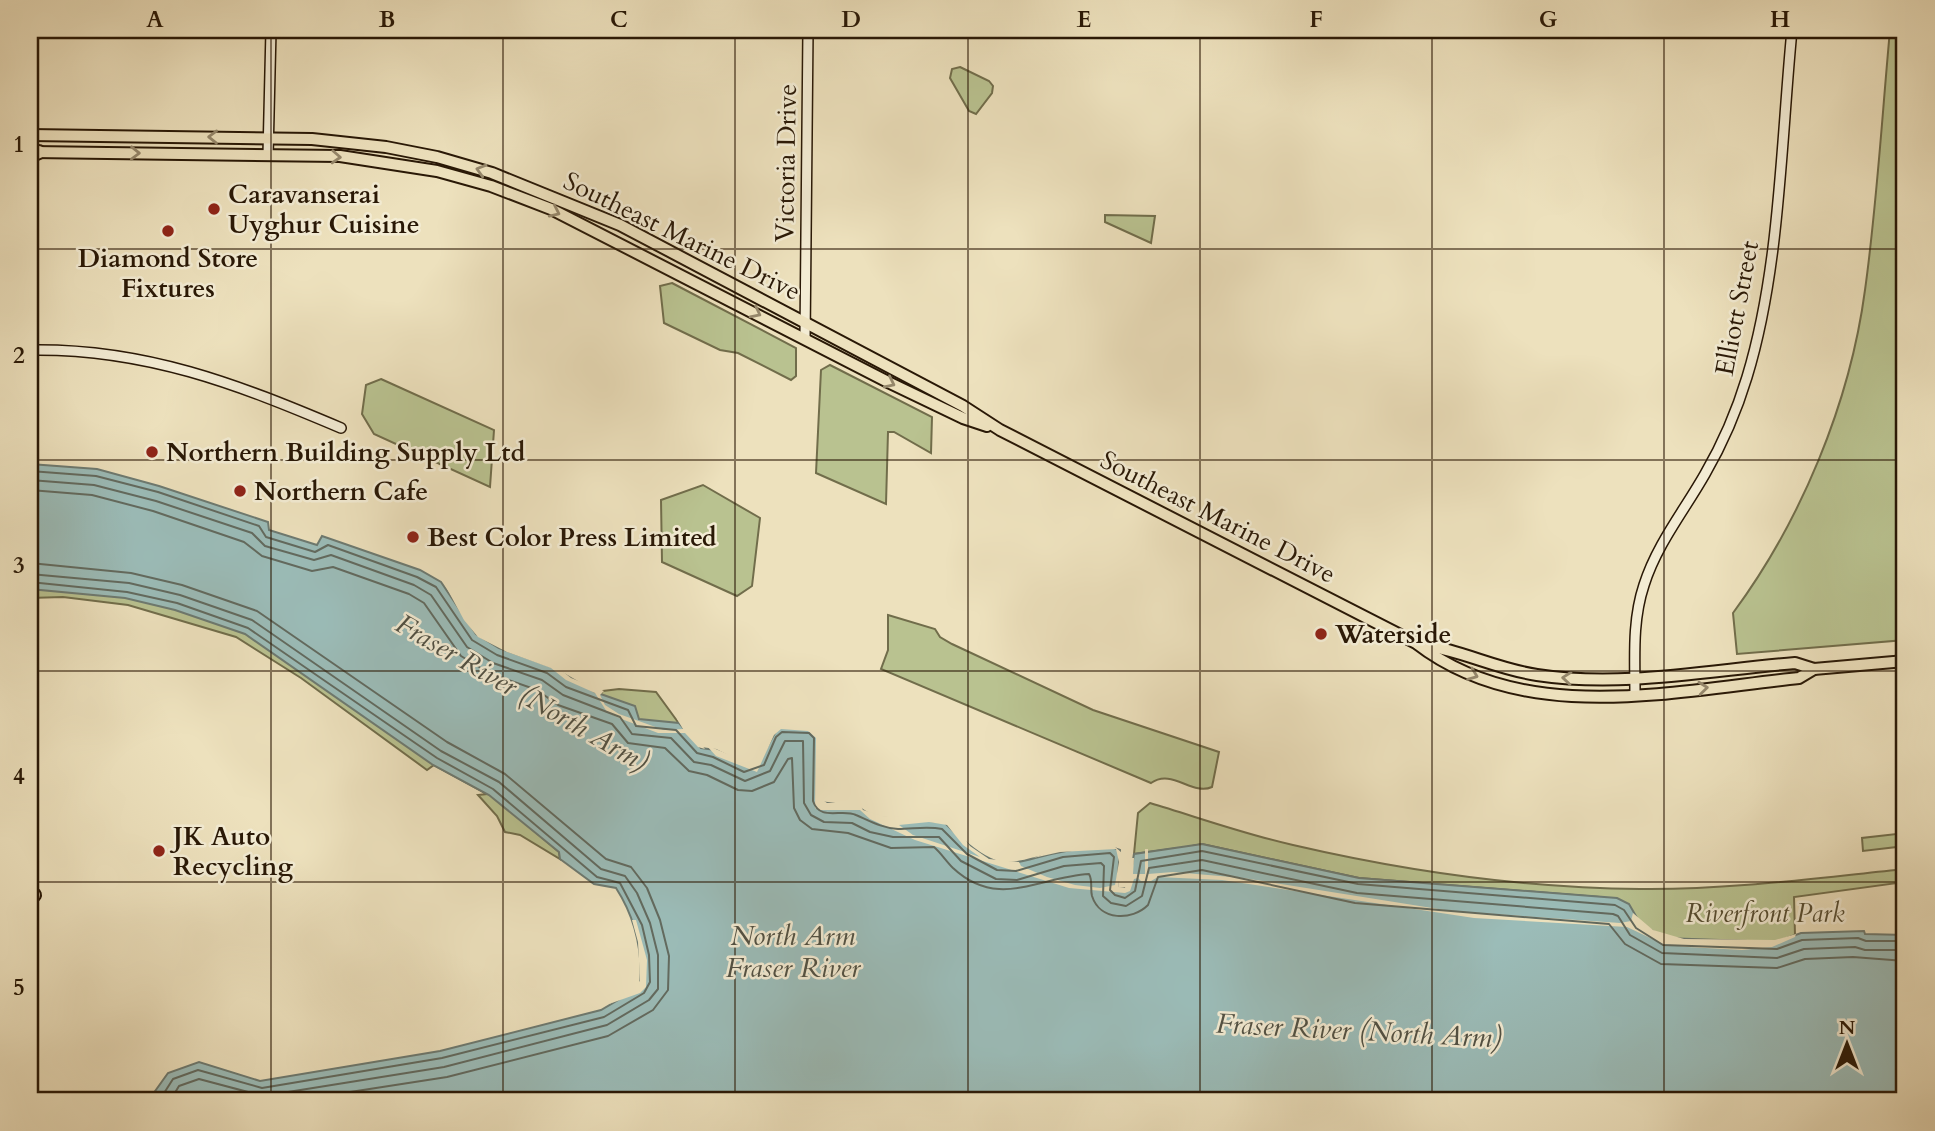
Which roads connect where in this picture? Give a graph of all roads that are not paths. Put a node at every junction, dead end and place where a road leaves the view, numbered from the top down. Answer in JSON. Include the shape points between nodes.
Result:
{"nodes":[{"id":1,"x":271,"y":30,"type":"edge"},
{"id":2,"x":808,"y":30,"type":"edge"},
{"id":3,"x":1792,"y":30,"type":"edge"},
{"id":4,"x":30,"y":135,"type":"edge"},
{"id":5,"x":268,"y":138,"type":"junction"},
{"id":6,"x":33,"y":153,"type":"edge"},
{"id":7,"x":268,"y":155,"type":"junction"},
{"id":8,"x":805,"y":322,"type":"junction"},
{"id":9,"x":805,"y":339,"type":"junction"},
{"id":10,"x":30,"y":350,"type":"edge"},
{"id":11,"x":341,"y":428,"type":"dead end"},
{"id":12,"x":1000,"y":430,"type":"junction"},
{"id":13,"x":1416,"y":643,"type":"junction"},
{"id":14,"x":1905,"y":661,"type":"edge"},
{"id":15,"x":1814,"y":669,"type":"junction"},
{"id":16,"x":1635,"y":678,"type":"junction"},
{"id":17,"x":1635,"y":695,"type":"junction"}],
"edges":[{"from":1,"to":5,"type":"street"},
{"from":2,"to":8,"type":"street","name":"Victoria Drive"},
{"from":3,"to":16,"type":"street","name":"Elliott Street","via":[[1770,261],[1756,344],[1731,423],[1647,575],[1636,617]]},
{"from":5,"to":4,"type":"main road","name":"Southeast Marine Drive","one_way":true},
{"from":5,"to":7,"type":"street"},
{"from":8,"to":5,"type":"main road","name":"Southeast Marine Drive","one_way":true,"via":[[620,225],[492,173],[386,147]]},
{"from":6,"to":7,"type":"main road","name":"Southeast Marine Drive","one_way":true},
{"from":7,"to":9,"type":"main road","name":"Southeast Marine Drive","one_way":true,"via":[[377,160],[437,171],[521,197]]},
{"from":8,"to":9,"type":"street","name":"Victoria Drive"},
{"from":8,"to":12,"type":"main road","name":"Southeast Marine Drive"},
{"from":9,"to":12,"type":"main road","name":"Southeast Marine Drive","one_way":true,"via":[[962,418]]},
{"from":10,"to":11,"type":"street","via":[[98,352],[167,364],[239,386]]},
{"from":12,"to":13,"type":"main road","name":"Southeast Marine Drive"},
{"from":16,"to":13,"type":"main road","name":"Southeast Marine Drive","one_way":true,"via":[[1537,676]]},
{"from":13,"to":17,"type":"main road","name":"Southeast Marine Drive","one_way":true,"via":[[1441,662],[1511,688],[1563,696]]},
{"from":14,"to":15,"type":"main road","name":"Southeast Marine Drive"},
{"from":15,"to":16,"type":"main road","name":"Southeast Marine Drive","via":[[1795,663]]},
{"from":17,"to":15,"type":"main road","name":"Southeast Marine Drive","one_way":true,"via":[[1799,678]]},
{"from":16,"to":17,"type":"street","name":"Elliott Street"}]}
